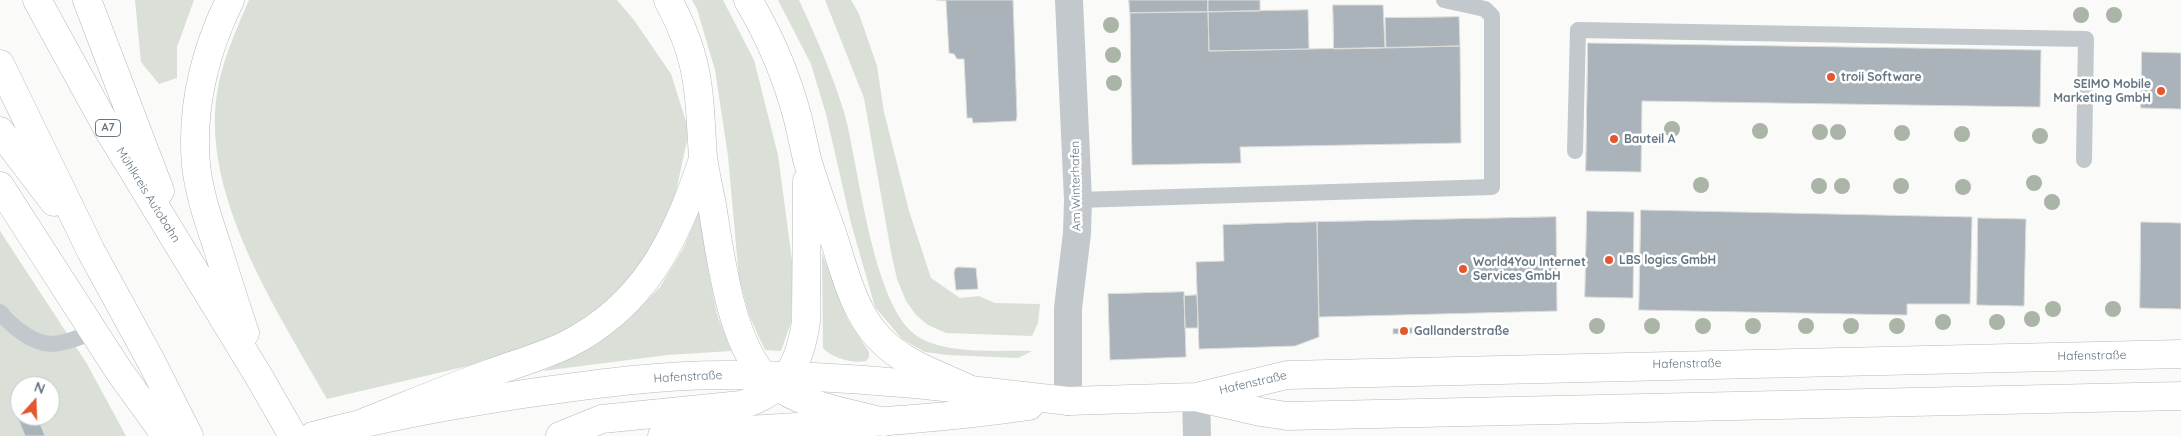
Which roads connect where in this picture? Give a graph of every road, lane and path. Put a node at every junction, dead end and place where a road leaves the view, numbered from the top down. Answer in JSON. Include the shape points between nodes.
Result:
{"nodes":[{"id":1,"x":37,"y":0,"type":"edge"},
{"id":2,"x":87,"y":0,"type":"edge"},
{"id":3,"x":230,"y":0,"type":"edge"},
{"id":4,"x":668,"y":0,"type":"edge"},
{"id":5,"x":748,"y":0,"type":"edge"},
{"id":6,"x":1069,"y":0,"type":"edge"},
{"id":7,"x":1444,"y":0,"type":"edge"},
{"id":8,"x":0,"y":64,"type":"edge"},
{"id":9,"x":0,"y":131,"type":"edge"},
{"id":10,"x":1575,"y":150,"type":"dead end"},
{"id":11,"x":703,"y":158,"type":"junction"},
{"id":12,"x":808,"y":159,"type":"junction"},
{"id":13,"x":2084,"y":160,"type":"dead end"},
{"id":14,"x":0,"y":186,"type":"edge"},
{"id":15,"x":1078,"y":200,"type":"junction"},
{"id":16,"x":91,"y":251,"type":"junction"},
{"id":17,"x":184,"y":253,"type":"junction"},
{"id":18,"x":0,"y":312,"type":"edge"},
{"id":19,"x":94,"y":332,"type":"junction"},
{"id":20,"x":239,"y":334,"type":"junction"},
{"id":21,"x":2181,"y":354,"type":"edge"},
{"id":22,"x":776,"y":379,"type":"junction"},
{"id":23,"x":971,"y":390,"type":"junction"},
{"id":24,"x":2181,"y":396,"type":"edge"},
{"id":25,"x":1196,"y":397,"type":"junction"},
{"id":26,"x":1068,"y":401,"type":"junction"},
{"id":27,"x":365,"y":422,"type":"junction"},
{"id":28,"x":884,"y":422,"type":"junction"},
{"id":29,"x":744,"y":433,"type":"edge"},
{"id":30,"x":166,"y":436,"type":"edge"},
{"id":31,"x":189,"y":436,"type":"edge"},
{"id":32,"x":293,"y":436,"type":"edge"},
{"id":33,"x":313,"y":436,"type":"edge"},
{"id":34,"x":560,"y":436,"type":"edge"},
{"id":35,"x":662,"y":436,"type":"edge"},
{"id":36,"x":1197,"y":436,"type":"edge"}],
"edges":[{"from":1,"to":17,"type":"main road","name":"Mühlkreis Autobahn","number":"A7","via":[[109,131]]},
{"from":2,"to":17,"type":"main road"},
{"from":3,"to":20,"type":"main road","via":[[209,48],[201,79],[196,165],[203,204]]},
{"from":4,"to":11,"type":"main road","via":[[690,48],[701,110]]},
{"from":5,"to":12,"type":"main road","via":[[774,50],[798,118]]},
{"from":6,"to":15,"type":"street","name":"Am Winterhafen"},
{"from":7,"to":15,"type":"lane","via":[[1485,8],[1492,16],[1492,188]]},
{"from":8,"to":16,"type":"main road"},
{"from":9,"to":16,"type":"main road"},
{"from":10,"to":13,"type":"lane","via":[[1578,30],[2086,39]]},
{"from":11,"to":22,"type":"main road","via":[[718,251],[733,314],[754,365]]},
{"from":11,"to":27,"type":"main road","via":[[689,201],[666,250],[641,285],[610,316],[588,332],[544,355],[491,372]]},
{"from":12,"to":22,"type":"main road","via":[[806,321],[800,354]]},
{"from":12,"to":23,"type":"main road","via":[[856,301],[877,337],[904,359]]},
{"from":14,"to":19,"type":"main road"},
{"from":15,"to":26,"type":"street","name":"Am Winterhafen","via":[[1068,308]]},
{"from":16,"to":31,"type":"main road"},
{"from":17,"to":20,"type":"main road","name":"Mühlkreis Autobahn","number":"A7"},
{"from":18,"to":19,"type":"lane","via":[[9,324],[43,343],[54,344]]},
{"from":19,"to":30,"type":"main road"},
{"from":20,"to":32,"type":"main road"},
{"from":21,"to":25,"type":"main road","name":"Hafenstraße","via":[[1287,374]]},
{"from":22,"to":23,"type":"main road","name":"Hafenstraße","via":[[850,379]]},
{"from":22,"to":27,"type":"main road","name":"Hafenstraße","via":[[688,375],[605,382]]},
{"from":22,"to":28,"type":"main road","via":[[798,398]]},
{"from":22,"to":34,"type":"main road","via":[[754,401],[741,405],[602,419]]},
{"from":23,"to":26,"type":"main road","name":"Hafenstraße"},
{"from":24,"to":25,"type":"main road","name":"Hafenstraße","via":[[1287,416]]},
{"from":25,"to":26,"type":"main road","name":"Hafenstraße"},
{"from":25,"to":36,"type":"street"},
{"from":26,"to":28,"type":"main road","name":"Hafenstraße","via":[[979,414]]},
{"from":27,"to":33,"type":"main road","name":"Hafenstraße"},
{"from":28,"to":29,"type":"main road","name":"Hafenstraße"},
{"from":29,"to":35,"type":"main road","name":"Hafenstraße"}]}
